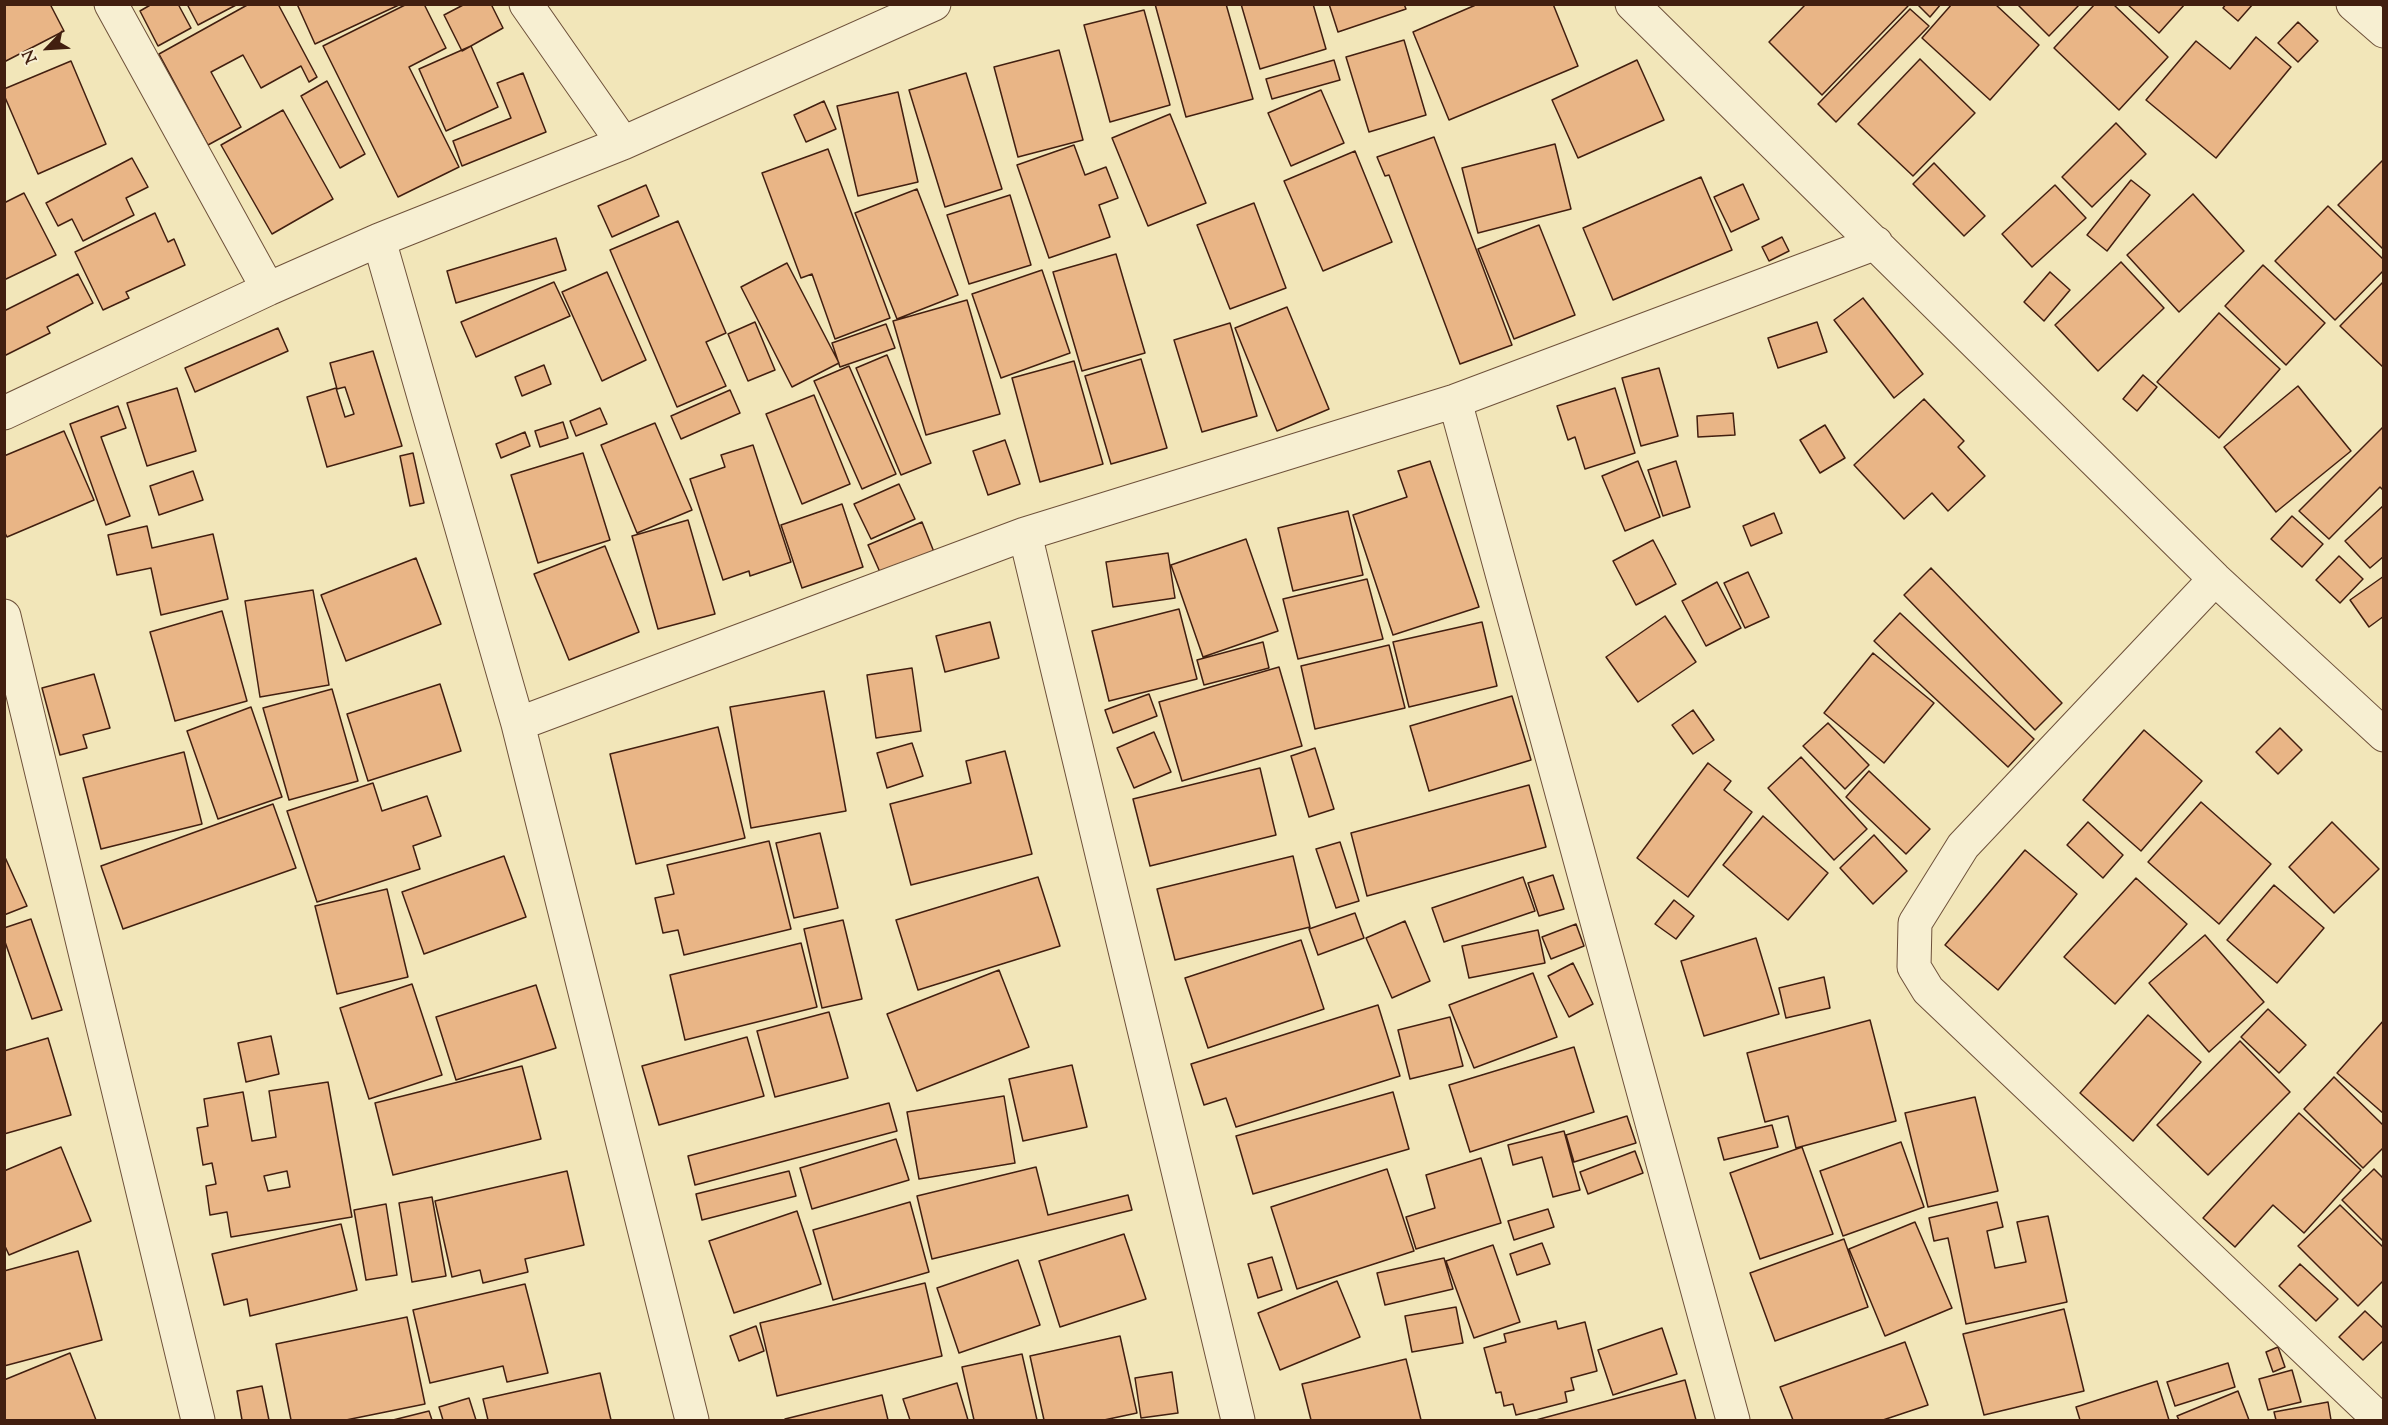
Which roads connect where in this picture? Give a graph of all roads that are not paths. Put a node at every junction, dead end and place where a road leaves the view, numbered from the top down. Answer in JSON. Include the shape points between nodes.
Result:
{"nodes":[{"id":1,"x":111,"y":4,"type":"edge"},
{"id":2,"x":526,"y":4,"type":"edge"},
{"id":3,"x":934,"y":4,"type":"edge"},
{"id":4,"x":1632,"y":4,"type":"edge"},
{"id":5,"x":2353,"y":4,"type":"edge"},
{"id":6,"x":2384,"y":32,"type":"edge"},
{"id":7,"x":623,"y":142,"type":"junction"},
{"id":8,"x":379,"y":240,"type":"junction"},
{"id":9,"x":1876,"y":243,"type":"junction"},
{"id":10,"x":268,"y":289,"type":"junction"},
{"id":11,"x":1455,"y":401,"type":"junction"},
{"id":12,"x":4,"y":413,"type":"edge"},
{"id":13,"x":1025,"y":534,"type":"junction"},
{"id":14,"x":2215,"y":579,"type":"junction"},
{"id":15,"x":4,"y":616,"type":"edge"},
{"id":16,"x":518,"y":724,"type":"junction"},
{"id":17,"x":2384,"y":735,"type":"edge"},
{"id":18,"x":198,"y":1420,"type":"edge"},
{"id":19,"x":692,"y":1420,"type":"edge"},
{"id":20,"x":1238,"y":1420,"type":"edge"},
{"id":21,"x":1733,"y":1420,"type":"edge"},
{"id":22,"x":2380,"y":1420,"type":"edge"}],
"edges":[{"from":1,"to":10,"type":"street"},
{"from":2,"to":7,"type":"street"},
{"from":3,"to":7,"type":"street"},
{"from":4,"to":9,"type":"street"},
{"from":5,"to":6,"type":"street"},
{"from":7,"to":8,"type":"street"},
{"from":8,"to":10,"type":"street"},
{"from":8,"to":16,"type":"street"},
{"from":9,"to":11,"type":"street"},
{"from":9,"to":14,"type":"street"},
{"from":10,"to":12,"type":"street"},
{"from":11,"to":13,"type":"street"},
{"from":11,"to":21,"type":"street"},
{"from":13,"to":16,"type":"street"},
{"from":13,"to":20,"type":"street"},
{"from":14,"to":17,"type":"street"},
{"from":14,"to":22,"type":"street","via":[[1963,846],[1915,923],[1914,967],[1928,990]]},
{"from":15,"to":18,"type":"street"},
{"from":16,"to":19,"type":"street"}]}
